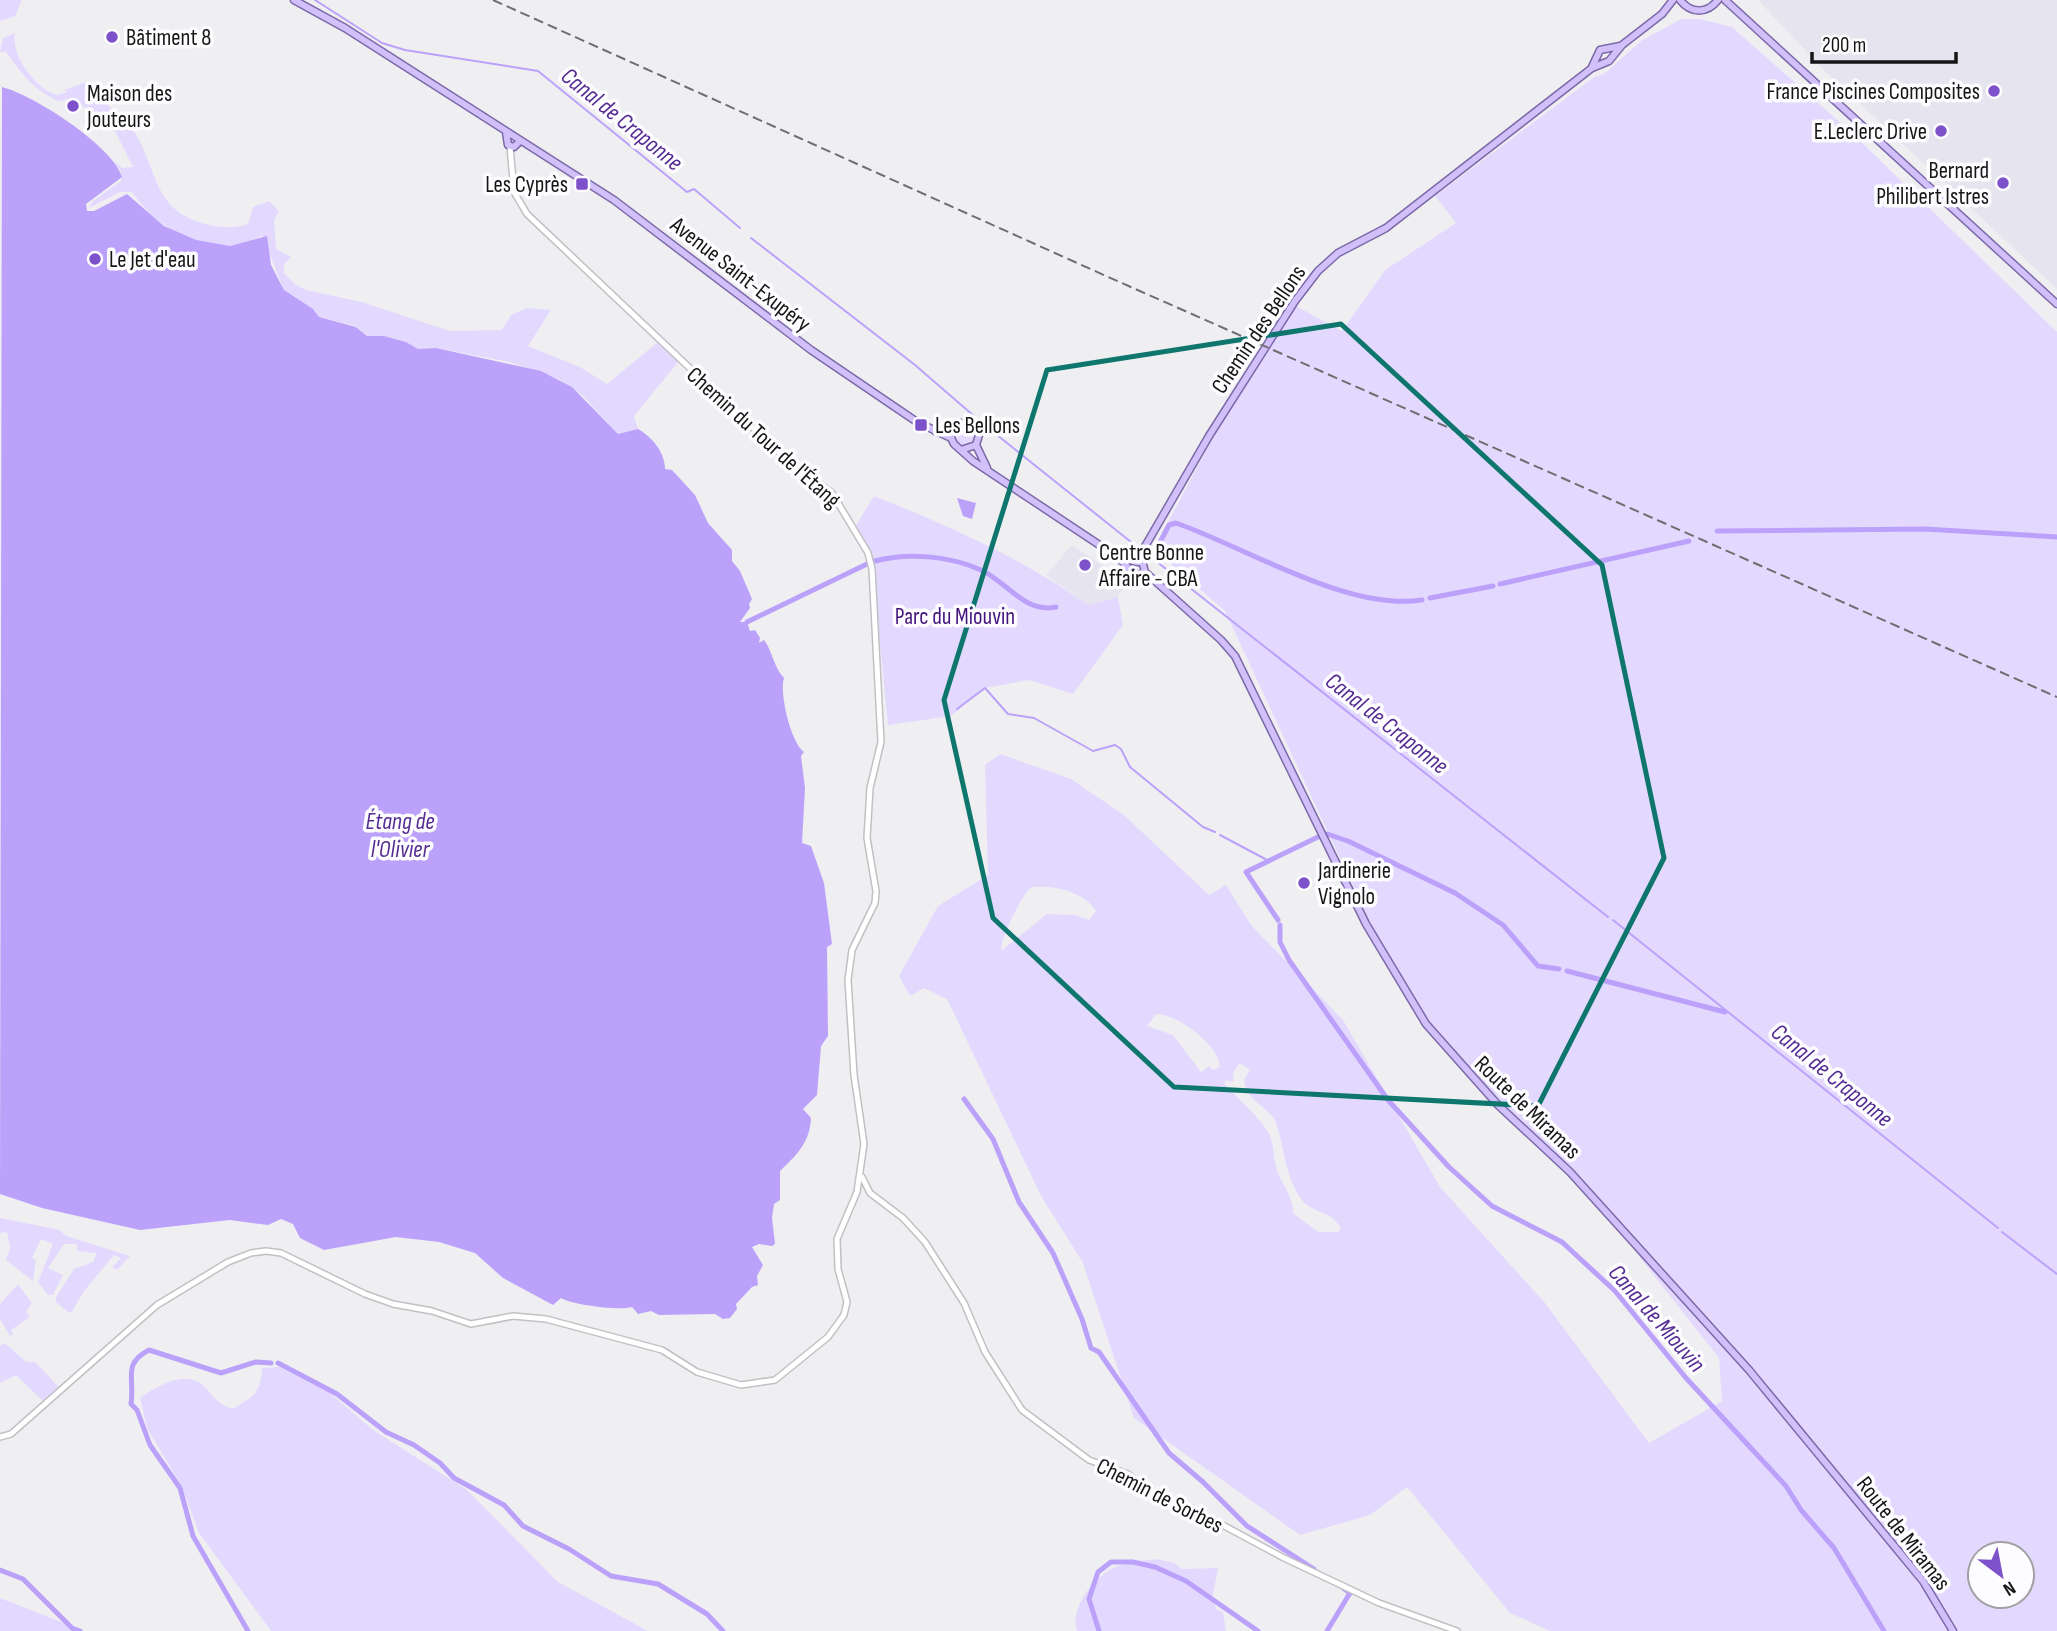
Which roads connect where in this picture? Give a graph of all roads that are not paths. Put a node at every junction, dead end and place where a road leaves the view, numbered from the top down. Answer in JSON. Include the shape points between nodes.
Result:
{"nodes":[{"id":1,"x":294,"y":0,"type":"edge"},
{"id":2,"x":1673,"y":0,"type":"edge"},
{"id":3,"x":1680,"y":0,"type":"edge"},
{"id":4,"x":1718,"y":0,"type":"edge"},
{"id":5,"x":1725,"y":0,"type":"edge"},
{"id":6,"x":1687,"y":7,"type":"junction"},
{"id":7,"x":1710,"y":8,"type":"junction"},
{"id":8,"x":1662,"y":14,"type":"junction"},
{"id":9,"x":1744,"y":17,"type":"junction"},
{"id":10,"x":1610,"y":52,"type":"junction"},
{"id":11,"x":1601,"y":60,"type":"junction"},
{"id":12,"x":514,"y":140,"type":"junction"},
{"id":13,"x":2057,"y":304,"type":"edge"},
{"id":14,"x":954,"y":428,"type":"junction"},
{"id":15,"x":935,"y":431,"type":"junction"},
{"id":16,"x":951,"y":438,"type":"junction"},
{"id":17,"x":976,"y":445,"type":"junction"},
{"id":18,"x":961,"y":450,"type":"junction"},
{"id":19,"x":990,"y":471,"type":"junction"},
{"id":20,"x":1138,"y":565,"type":"junction"},
{"id":21,"x":862,"y":1174,"type":"junction"},
{"id":22,"x":0,"y":1437,"type":"edge"},
{"id":23,"x":1457,"y":1631,"type":"edge"},
{"id":24,"x":1953,"y":1631,"type":"edge"}],
"edges":[{"from":1,"to":12,"type":"main road","name":"Avenue Saint-Exupéry","via":[[332,20]]},
{"from":2,"to":8,"type":"main road"},
{"from":3,"to":6,"type":"main road"},
{"from":4,"to":7,"type":"main road"},
{"from":5,"to":9,"type":"main road"},
{"from":6,"to":7,"type":"main road","via":[[1698,11]]},
{"from":6,"to":8,"type":"main road"},
{"from":7,"to":9,"type":"main road","via":[[1726,8]]},
{"from":8,"to":10,"type":"main road"},
{"from":9,"to":13,"type":"main road"},
{"from":10,"to":11,"type":"main road","via":[[1609,61]]},
{"from":10,"to":11,"type":"main road","via":[[1600,50]]},
{"from":11,"to":20,"type":"main road","name":"Chemin des Bellons","via":[[1386,228],[1338,253],[1318,271],[1209,436]]},
{"from":12,"to":15,"type":"main road","name":"Avenue Saint-Exupéry","via":[[631,212],[811,350]]},
{"from":12,"to":21,"type":"street","name":"Chemin du Tour de l'Étang","via":[[514,192],[527,214],[786,459],[832,493],[868,553],[881,734],[867,811],[876,891],[875,903],[852,950],[848,980],[864,1144]]},
{"from":14,"to":15,"type":"main road"},
{"from":14,"to":16,"type":"main road"},
{"from":14,"to":17,"type":"main road","via":[[966,423],[975,426],[979,435]]},
{"from":15,"to":16,"type":"main road","name":"Avenue Saint-Exupéry"},
{"from":16,"to":18,"type":"main road"},
{"from":17,"to":18,"type":"main road"},
{"from":17,"to":19,"type":"main road"},
{"from":18,"to":19,"type":"main road"},
{"from":19,"to":20,"type":"main road","via":[[1119,558]]},
{"from":20,"to":24,"type":"main road","name":"Route de Miramas","via":[[1235,656],[1371,934],[1426,1024],[1498,1105],[1581,1183],[1749,1370],[1923,1581]]},
{"from":21,"to":22,"type":"street","name":"Chemin du Tour de l'Étang","via":[[837,1239],[838,1269],[847,1302],[844,1315],[828,1338],[775,1380],[741,1385],[727,1382],[697,1372],[662,1350],[529,1316],[471,1324],[393,1304],[281,1253],[266,1251],[228,1262],[157,1305],[11,1434]]},
{"from":21,"to":23,"type":"street","name":"Chemin de Sorbes","via":[[870,1193],[925,1242],[1022,1410],[1089,1460],[1128,1474],[1156,1496],[1191,1508],[1388,1606]]}]}
